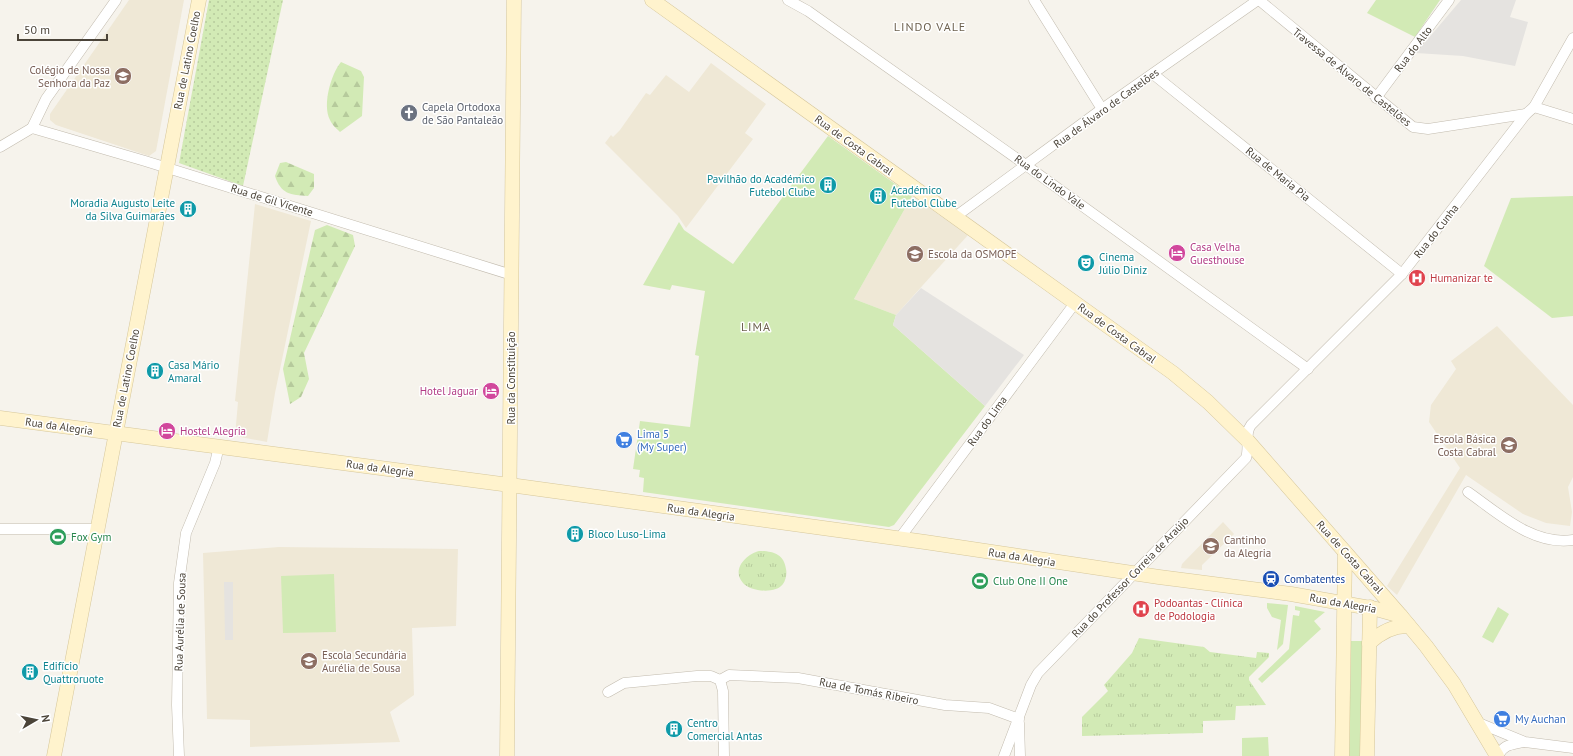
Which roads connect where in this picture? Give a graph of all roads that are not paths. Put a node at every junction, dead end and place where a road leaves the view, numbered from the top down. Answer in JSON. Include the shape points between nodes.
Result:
{"nodes":[{"id":1,"x":116,"y":0,"type":"edge"},
{"id":2,"x":199,"y":0,"type":"edge"},
{"id":3,"x":514,"y":0,"type":"edge"},
{"id":4,"x":652,"y":0,"type":"edge"},
{"id":5,"x":788,"y":0,"type":"edge"},
{"id":6,"x":1034,"y":0,"type":"edge"},
{"id":7,"x":1258,"y":0,"type":"edge"},
{"id":8,"x":1450,"y":0,"type":"edge"},
{"id":9,"x":1573,"y":38,"type":"edge"},
{"id":10,"x":1153,"y":74,"type":"junction"},
{"id":11,"x":1376,"y":98,"type":"junction"},
{"id":12,"x":1534,"y":107,"type":"junction"},
{"id":13,"x":1102,"y":109,"type":"junction"},
{"id":14,"x":1526,"y":114,"type":"junction"},
{"id":15,"x":1573,"y":118,"type":"edge"},
{"id":16,"x":32,"y":128,"type":"junction"},
{"id":17,"x":0,"y":147,"type":"edge"},
{"id":18,"x":1027,"y":166,"type":"junction"},
{"id":19,"x":167,"y":168,"type":"junction"},
{"id":20,"x":955,"y":218,"type":"junction"},
{"id":21,"x":1402,"y":274,"type":"junction"},
{"id":22,"x":512,"y":275,"type":"junction"},
{"id":23,"x":1075,"y":302,"type":"junction"},
{"id":24,"x":1308,"y":369,"type":"junction"},
{"id":25,"x":0,"y":418,"type":"edge"},
{"id":26,"x":116,"y":434,"type":"junction"},
{"id":27,"x":1248,"y":441,"type":"junction"},
{"id":28,"x":219,"y":446,"type":"junction"},
{"id":29,"x":510,"y":485,"type":"junction"},
{"id":30,"x":1468,"y":492,"type":"dead end"},
{"id":31,"x":0,"y":529,"type":"edge"},
{"id":32,"x":98,"y":529,"type":"junction"},
{"id":33,"x":899,"y":539,"type":"junction"},
{"id":34,"x":1573,"y":540,"type":"edge"},
{"id":35,"x":1345,"y":552,"type":"junction"},
{"id":36,"x":1133,"y":574,"type":"junction"},
{"id":37,"x":1345,"y":603,"type":"junction"},
{"id":38,"x":1370,"y":608,"type":"junction"},
{"id":39,"x":1405,"y":621,"type":"junction"},
{"id":40,"x":1369,"y":643,"type":"junction"},
{"id":41,"x":720,"y":680,"type":"junction"},
{"id":42,"x":608,"y":692,"type":"dead end"},
{"id":43,"x":1018,"y":719,"type":"junction"},
{"id":44,"x":1478,"y":723,"type":"junction"},
{"id":45,"x":1525,"y":742,"type":"junction"},
{"id":46,"x":1573,"y":748,"type":"edge"},
{"id":47,"x":54,"y":756,"type":"edge"},
{"id":48,"x":179,"y":756,"type":"edge"},
{"id":49,"x":507,"y":756,"type":"edge"},
{"id":50,"x":724,"y":756,"type":"edge"},
{"id":51,"x":1004,"y":756,"type":"edge"},
{"id":52,"x":1020,"y":756,"type":"edge"},
{"id":53,"x":1342,"y":756,"type":"edge"},
{"id":54,"x":1367,"y":756,"type":"edge"},
{"id":55,"x":1497,"y":756,"type":"edge"}],
"edges":[{"from":1,"to":16,"type":"street","via":[[46,99]]},
{"from":2,"to":19,"type":"main road","name":"Rua de Latino Coelho"},
{"from":3,"to":22,"type":"main road","name":"Rua da Constituição"},
{"from":4,"to":20,"type":"main road","name":"Rua de Costa Cabral"},
{"from":5,"to":18,"type":"street","name":"Rua do Lindo Vale","via":[[808,11]]},
{"from":6,"to":13,"type":"street"},
{"from":7,"to":10,"type":"street","name":"Rua de Álvaro de Castelões"},
{"from":7,"to":11,"type":"street","name":"Travessa de Álvaro de Castelões"},
{"from":8,"to":11,"type":"street","name":"Rua do Alto"},
{"from":9,"to":12,"type":"street","name":"Rua do Cunha"},
{"from":10,"to":13,"type":"street","name":"Rua de Álvaro de Castelões"},
{"from":10,"to":21,"type":"street","name":"Rua de Maria Pia"},
{"from":11,"to":14,"type":"street","name":"Travessa de Álvaro de Castelões","via":[[1406,122],[1420,129]]},
{"from":12,"to":14,"type":"street","name":"Rua do Cunha"},
{"from":12,"to":15,"type":"street"},
{"from":13,"to":18,"type":"street","name":"Rua de Álvaro de Castelões"},
{"from":14,"to":21,"type":"street","name":"Rua do Cunha"},
{"from":16,"to":17,"type":"street"},
{"from":16,"to":19,"type":"street","name":"Rua de Gil Vicente"},
{"from":18,"to":20,"type":"street","name":"Rua de Álvaro de Castelões"},
{"from":18,"to":24,"type":"street","name":"Rua do Lindo Vale"},
{"from":19,"to":22,"type":"street","name":"Rua de Gil Vicente"},
{"from":19,"to":26,"type":"main road","name":"Rua de Latino Coelho"},
{"from":20,"to":23,"type":"main road","name":"Rua de Costa Cabral"},
{"from":21,"to":24,"type":"street","name":"Rua do Cunha"},
{"from":22,"to":29,"type":"main road","name":"Rua da Constituição"},
{"from":23,"to":27,"type":"main road","name":"Rua de Costa Cabral","via":[[1173,373],[1208,402]]},
{"from":23,"to":33,"type":"street","name":"Rua do Lima"},
{"from":24,"to":27,"type":"street","name":"Rua do Cunha","via":[[1251,425],[1247,433]]},
{"from":25,"to":26,"type":"main road","name":"Rua da Alegria"},
{"from":26,"to":28,"type":"main road","name":"Rua da Alegria"},
{"from":26,"to":32,"type":"main road","name":"Rua de Latino Coelho"},
{"from":27,"to":35,"type":"main road","name":"Rua de Costa Cabral"},
{"from":27,"to":36,"type":"street","name":"Rua do Professor Correia de Araújo","via":[[1246,458]]},
{"from":28,"to":29,"type":"main road","name":"Rua da Alegria"},
{"from":28,"to":48,"type":"street","name":"Rua Aurélia de Sousa","via":[[215,463],[186,533],[179,584]]},
{"from":29,"to":33,"type":"main road","name":"Rua da Alegria"},
{"from":29,"to":49,"type":"main road","name":"Rua da Constituição"},
{"from":30,"to":34,"type":"street","via":[[1506,520],[1535,535],[1550,540]]},
{"from":31,"to":32,"type":"street"},
{"from":32,"to":47,"type":"main road","name":"Rua de Latino Coelho"},
{"from":33,"to":36,"type":"main road","name":"Rua da Alegria"},
{"from":35,"to":37,"type":"main road"},
{"from":35,"to":39,"type":"main road","name":"Rua de Costa Cabral"},
{"from":36,"to":37,"type":"main road","name":"Rua da Alegria"},
{"from":36,"to":43,"type":"street","name":"Rua do Professor Correia de Araújo","via":[[1038,672]]},
{"from":37,"to":38,"type":"main road","name":"Rua da Alegria"},
{"from":37,"to":53,"type":"main road"},
{"from":38,"to":39,"type":"main road","name":"Rua da Alegria"},
{"from":38,"to":40,"type":"main road"},
{"from":39,"to":40,"type":"main road"},
{"from":39,"to":44,"type":"main road","name":"Rua de Costa Cabral","via":[[1454,684]]},
{"from":40,"to":54,"type":"main road"},
{"from":41,"to":42,"type":"street","name":"Rua de Tomás Ribeiro","via":[[711,676],[697,676],[624,683]]},
{"from":41,"to":43,"type":"street","name":"Rua de Tomás Ribeiro","via":[[729,675],[798,678],[945,705],[989,708]]},
{"from":41,"to":50,"type":"street","via":[[723,691]]},
{"from":43,"to":51,"type":"street","name":"Rua do Professor Correia de Araújo"},
{"from":43,"to":52,"type":"street","name":"Rua do Professor Correia de Araújo"},
{"from":44,"to":45,"type":"street"},
{"from":44,"to":55,"type":"main road","name":"Rua de Costa Cabral"},
{"from":45,"to":46,"type":"street"},
{"from":45,"to":55,"type":"street","via":[[1507,745]]}]}
